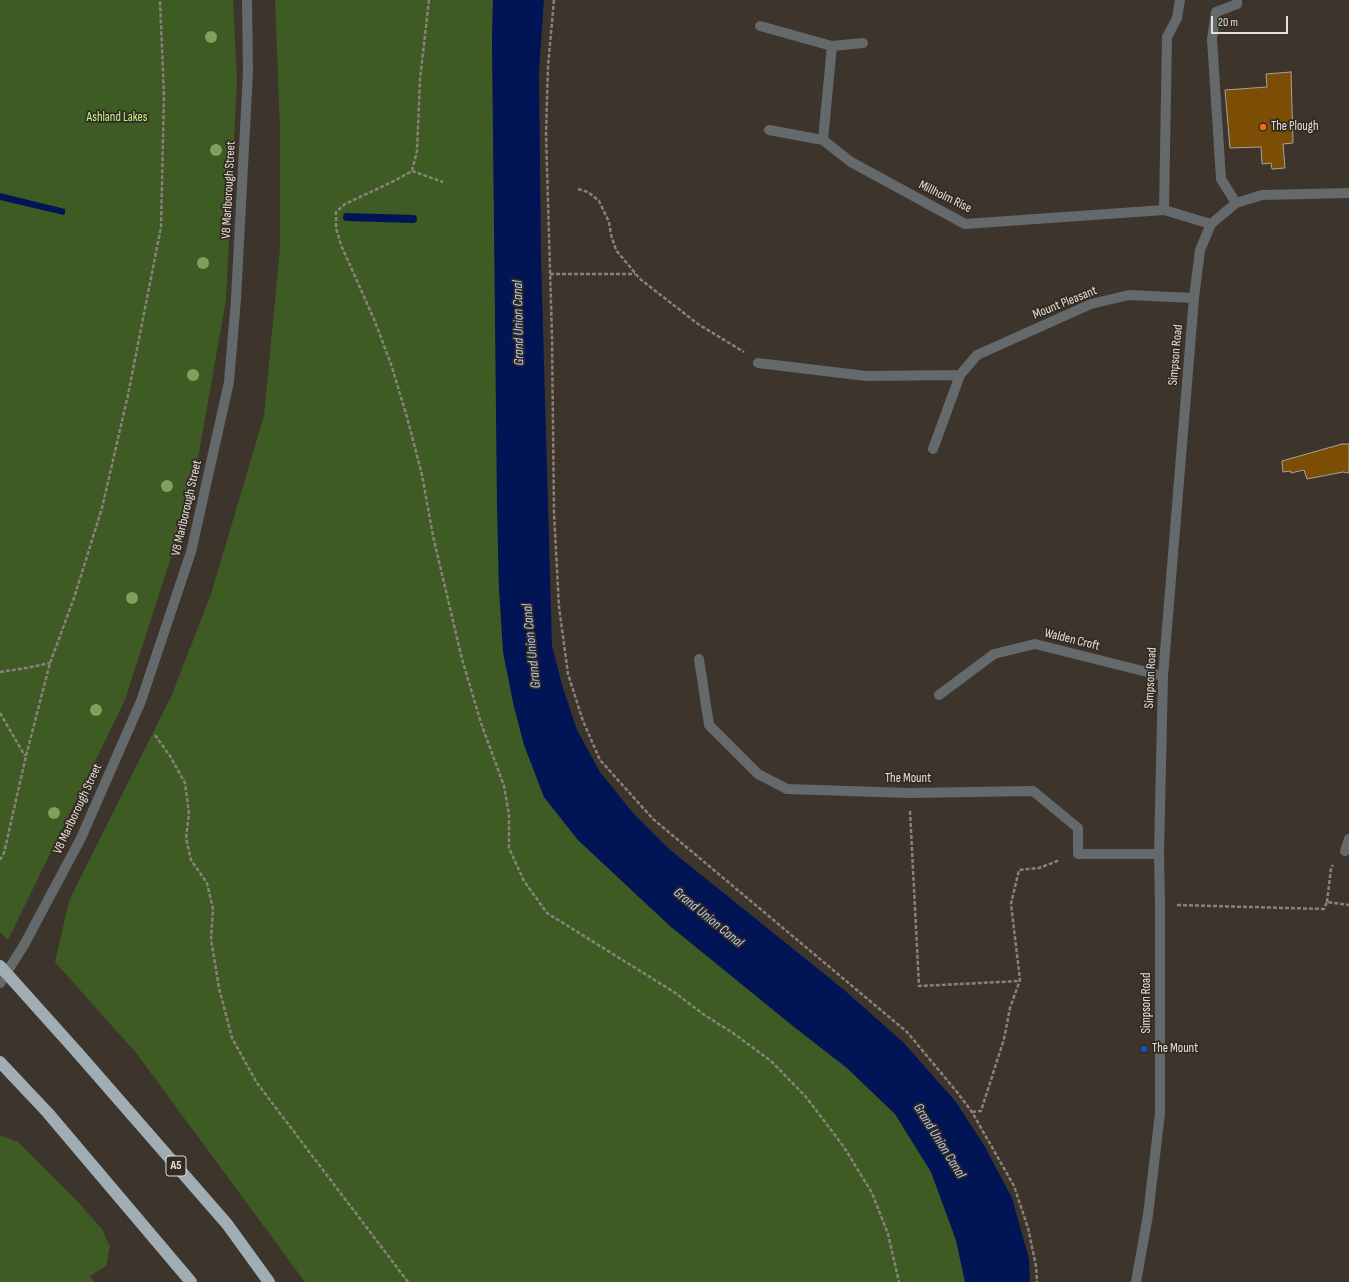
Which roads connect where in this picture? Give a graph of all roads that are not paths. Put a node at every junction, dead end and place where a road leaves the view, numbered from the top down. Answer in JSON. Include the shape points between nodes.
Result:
{"nodes":[{"id":1,"x":247,"y":0,"type":"edge"},
{"id":2,"x":1180,"y":0,"type":"edge"},
{"id":3,"x":1237,"y":0,"type":"edge"},
{"id":4,"x":760,"y":26,"type":"dead end"},
{"id":5,"x":863,"y":43,"type":"dead end"},
{"id":6,"x":832,"y":46,"type":"junction"},
{"id":7,"x":770,"y":130,"type":"dead end"},
{"id":8,"x":823,"y":140,"type":"junction"},
{"id":9,"x":1349,"y":193,"type":"edge"},
{"id":10,"x":1236,"y":203,"type":"junction"},
{"id":11,"x":1164,"y":210,"type":"junction"},
{"id":12,"x":1211,"y":224,"type":"junction"},
{"id":13,"x":1194,"y":298,"type":"junction"},
{"id":14,"x":758,"y":363,"type":"road end"},
{"id":15,"x":960,"y":375,"type":"junction"},
{"id":16,"x":933,"y":449,"type":"dead end"},
{"id":17,"x":699,"y":660,"type":"dead end"},
{"id":18,"x":1163,"y":676,"type":"junction"},
{"id":19,"x":939,"y":695,"type":"dead end"},
{"id":20,"x":1349,"y":839,"type":"edge"},
{"id":21,"x":1345,"y":851,"type":"road end"},
{"id":22,"x":1159,"y":854,"type":"junction"},
{"id":23,"x":0,"y":966,"type":"edge"},
{"id":24,"x":0,"y":983,"type":"edge"},
{"id":25,"x":0,"y":1062,"type":"edge"},
{"id":26,"x":191,"y":1282,"type":"edge"},
{"id":27,"x":270,"y":1282,"type":"edge"},
{"id":28,"x":1136,"y":1282,"type":"edge"}],
"edges":[{"from":1,"to":24,"type":"street","name":"V8 Marlborough Street","via":[[248,72],[229,382],[191,552],[141,701],[94,809],[24,945]]},
{"from":2,"to":11,"type":"street","via":[[1177,18],[1167,37]]},
{"from":3,"to":10,"type":"street","via":[[1237,4],[1216,12],[1212,39],[1221,178]]},
{"from":4,"to":6,"type":"street"},
{"from":5,"to":6,"type":"street"},
{"from":6,"to":8,"type":"street"},
{"from":7,"to":8,"type":"street"},
{"from":8,"to":11,"type":"street","name":"Millholm Rise","via":[[851,162],[965,224]]},
{"from":9,"to":10,"type":"street","name":"Simpson Road","via":[[1262,195]]},
{"from":10,"to":12,"type":"street","name":"Simpson Road"},
{"from":11,"to":12,"type":"street","name":"Millholm Rise"},
{"from":12,"to":13,"type":"street","name":"Simpson Road","via":[[1200,250]]},
{"from":13,"to":15,"type":"street","name":"Mount Pleasant","via":[[1129,295],[1092,304],[977,355]]},
{"from":13,"to":18,"type":"street","name":"Simpson Road"},
{"from":14,"to":15,"type":"street","via":[[866,376]]},
{"from":15,"to":16,"type":"street","name":"Mount Pleasant"},
{"from":17,"to":22,"type":"street","name":"The Mount","via":[[709,726],[758,774],[787,789],[909,793],[1033,791],[1078,828],[1078,854]]},
{"from":18,"to":19,"type":"street","name":"Walden Croft","via":[[1035,644],[994,654]]},
{"from":18,"to":22,"type":"street","name":"Simpson Road"},
{"from":20,"to":21,"type":"street"},
{"from":22,"to":28,"type":"street","name":"Simpson Road","via":[[1160,1113],[1148,1215]]},
{"from":23,"to":27,"type":"highway","number":"A5","bridge":true,"via":[[227,1224]]},
{"from":25,"to":26,"type":"highway","via":[[48,1114]]}]}
